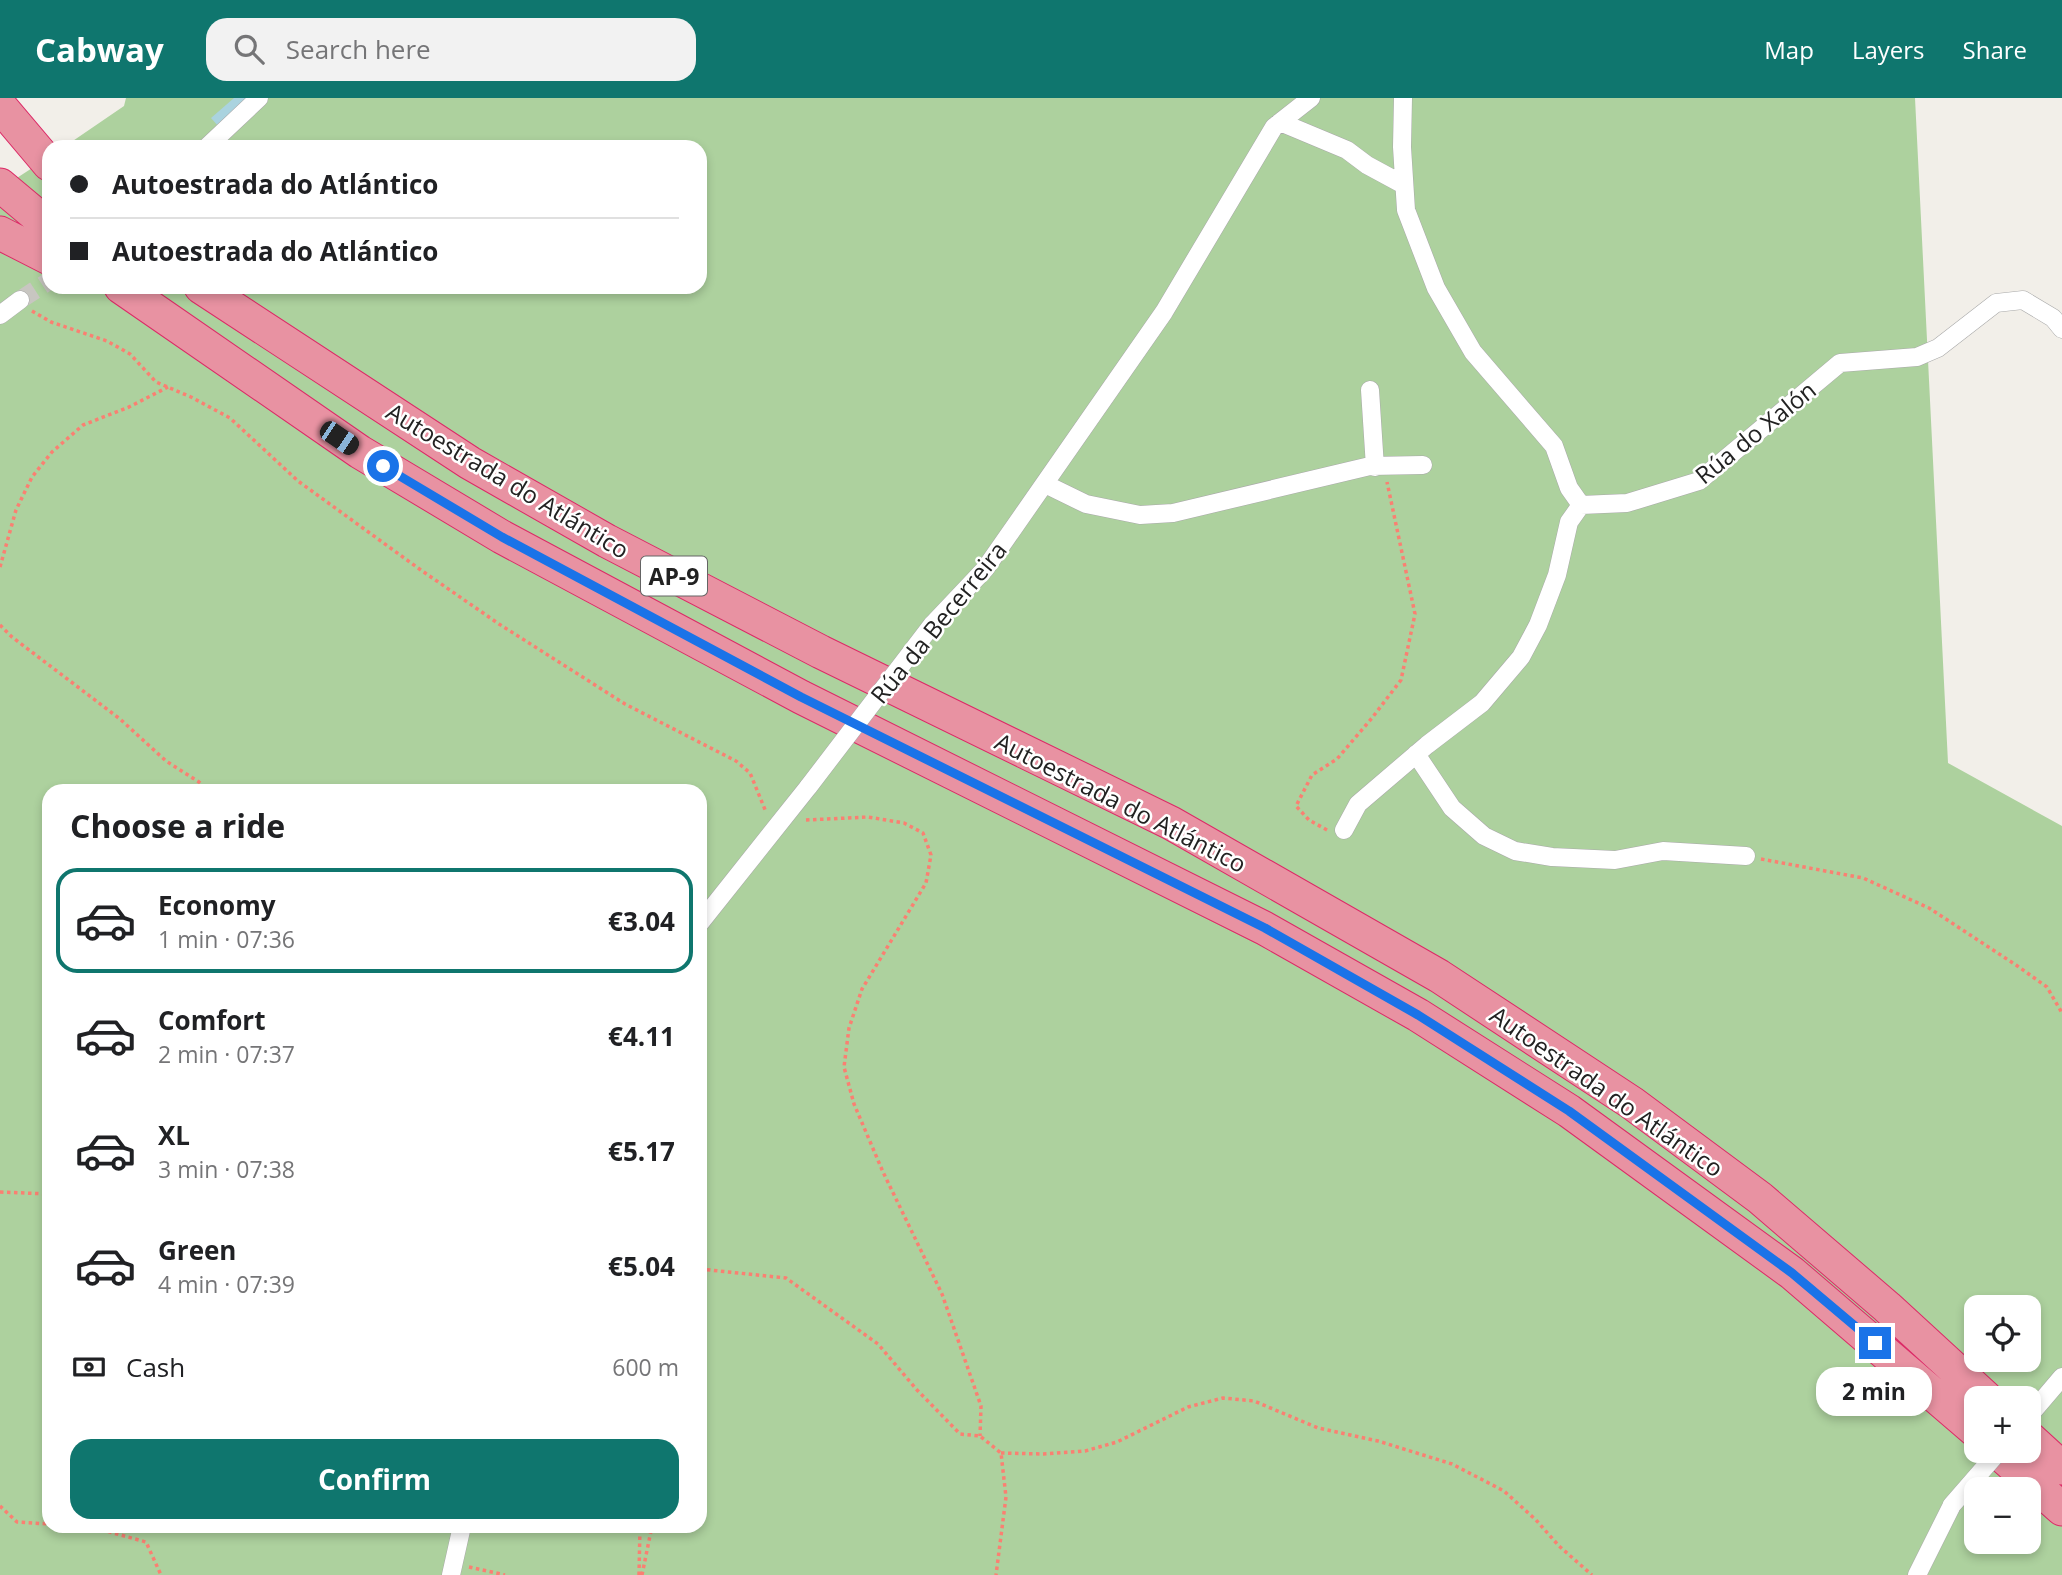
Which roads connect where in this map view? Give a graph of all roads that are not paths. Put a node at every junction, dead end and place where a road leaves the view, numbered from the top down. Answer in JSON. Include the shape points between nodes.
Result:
{"nodes":[{"id":1,"x":259,"y":98,"type":"edge"},
{"id":2,"x":1311,"y":98,"type":"edge"},
{"id":3,"x":1404,"y":98,"type":"edge"},
{"id":4,"x":0,"y":106,"type":"edge"},
{"id":5,"x":1280,"y":122,"type":"junction"},
{"id":6,"x":0,"y":137,"type":"edge"},
{"id":7,"x":214,"y":140,"type":"edge"},
{"id":8,"x":42,"y":156,"type":"edge"},
{"id":9,"x":42,"y":172,"type":"edge"},
{"id":10,"x":1405,"y":185,"type":"junction"},
{"id":11,"x":0,"y":186,"type":"edge"},
{"id":12,"x":42,"y":220,"type":"edge"},
{"id":13,"x":0,"y":233,"type":"edge"},
{"id":14,"x":42,"y":254,"type":"edge"},
{"id":15,"x":116,"y":294,"type":"edge"},
{"id":16,"x":131,"y":294,"type":"edge"},
{"id":17,"x":212,"y":294,"type":"edge"},
{"id":18,"x":19,"y":301,"type":"tunnel mouth"},
{"id":19,"x":0,"y":315,"type":"edge"},
{"id":20,"x":173,"y":324,"type":"junction"},
{"id":21,"x":2062,"y":329,"type":"edge"},
{"id":22,"x":1370,"y":390,"type":"dead end"},
{"id":23,"x":1423,"y":465,"type":"dead end"},
{"id":24,"x":1380,"y":466,"type":"junction"},
{"id":25,"x":1045,"y":484,"type":"junction"},
{"id":26,"x":1581,"y":505,"type":"junction"},
{"id":27,"x":1416,"y":754,"type":"junction"},
{"id":28,"x":1344,"y":830,"type":"road end"},
{"id":29,"x":1746,"y":856,"type":"road end"},
{"id":30,"x":707,"y":914,"type":"edge"},
{"id":31,"x":2062,"y":1377,"type":"edge"},
{"id":32,"x":1973,"y":1386,"type":"edge"},
{"id":33,"x":2041,"y":1402,"type":"edge"},
{"id":34,"x":1964,"y":1422,"type":"edge"},
{"id":35,"x":2041,"y":1449,"type":"edge"},
{"id":36,"x":1988,"y":1463,"type":"edge"},
{"id":37,"x":2011,"y":1463,"type":"edge"},
{"id":38,"x":2062,"y":1468,"type":"edge"},
{"id":39,"x":2062,"y":1509,"type":"edge"},
{"id":40,"x":461,"y":1533,"type":"edge"},
{"id":41,"x":453,"y":1569,"type":"edge"},
{"id":42,"x":1917,"y":1575,"type":"edge"}],
"edges":[{"from":1,"to":7,"type":"street"},
{"from":2,"to":5,"type":"street","name":"Rúa da Becerreira"},
{"from":3,"to":10,"type":"street"},
{"from":4,"to":8,"type":"highway"},
{"from":5,"to":10,"type":"street","via":[[1347,150]]},
{"from":5,"to":25,"type":"street","name":"Rúa da Becerreira","via":[[1164,312]]},
{"from":6,"to":9,"type":"highway"},
{"from":10,"to":26,"type":"street","via":[[1406,210],[1436,288],[1473,352],[1553,446],[1569,488]]},
{"from":11,"to":12,"type":"highway"},
{"from":13,"to":14,"type":"highway"},
{"from":15,"to":20,"type":"highway"},
{"from":16,"to":20,"type":"highway","name":"Autoestrada do Atlántico","number":"AP-9"},
{"from":17,"to":32,"type":"highway","name":"Autoestrada do Atlántico","number":"AP-9","via":[[470,463],[607,541],[821,652],[1171,823],[1439,976],[1632,1103],[1760,1198]]},
{"from":18,"to":19,"type":"street"},
{"from":20,"to":34,"type":"highway","name":"Autoestrada do Atlántico","number":"AP-9","via":[[360,452],[502,537],[801,697],[1265,928],[1418,1015],[1569,1111],[1792,1273]]},
{"from":21,"to":26,"type":"street","name":"Rúa do Xalón","via":[[2023,300],[1996,303],[1938,348],[1917,357],[1840,363],[1699,481],[1627,503]]},
{"from":22,"to":24,"type":"street"},
{"from":23,"to":24,"type":"street"},
{"from":24,"to":25,"type":"street","via":[[1173,513],[1140,514],[1086,504]]},
{"from":25,"to":30,"type":"street","name":"Rúa da Becerreira","bridge":true,"via":[[985,569],[932,625]]},
{"from":26,"to":27,"type":"street","via":[[1569,522],[1557,575],[1521,657],[1482,702]]},
{"from":27,"to":28,"type":"street","via":[[1358,804]]},
{"from":27,"to":29,"type":"street","via":[[1452,808],[1484,836],[1515,851],[1552,858],[1615,860],[1663,851]]},
{"from":31,"to":33,"type":"street"},
{"from":35,"to":38,"type":"highway"},
{"from":36,"to":42,"type":"street","bridge":true,"via":[[1952,1505]]},
{"from":37,"to":39,"type":"highway"},
{"from":40,"to":41,"type":"street"}]}
